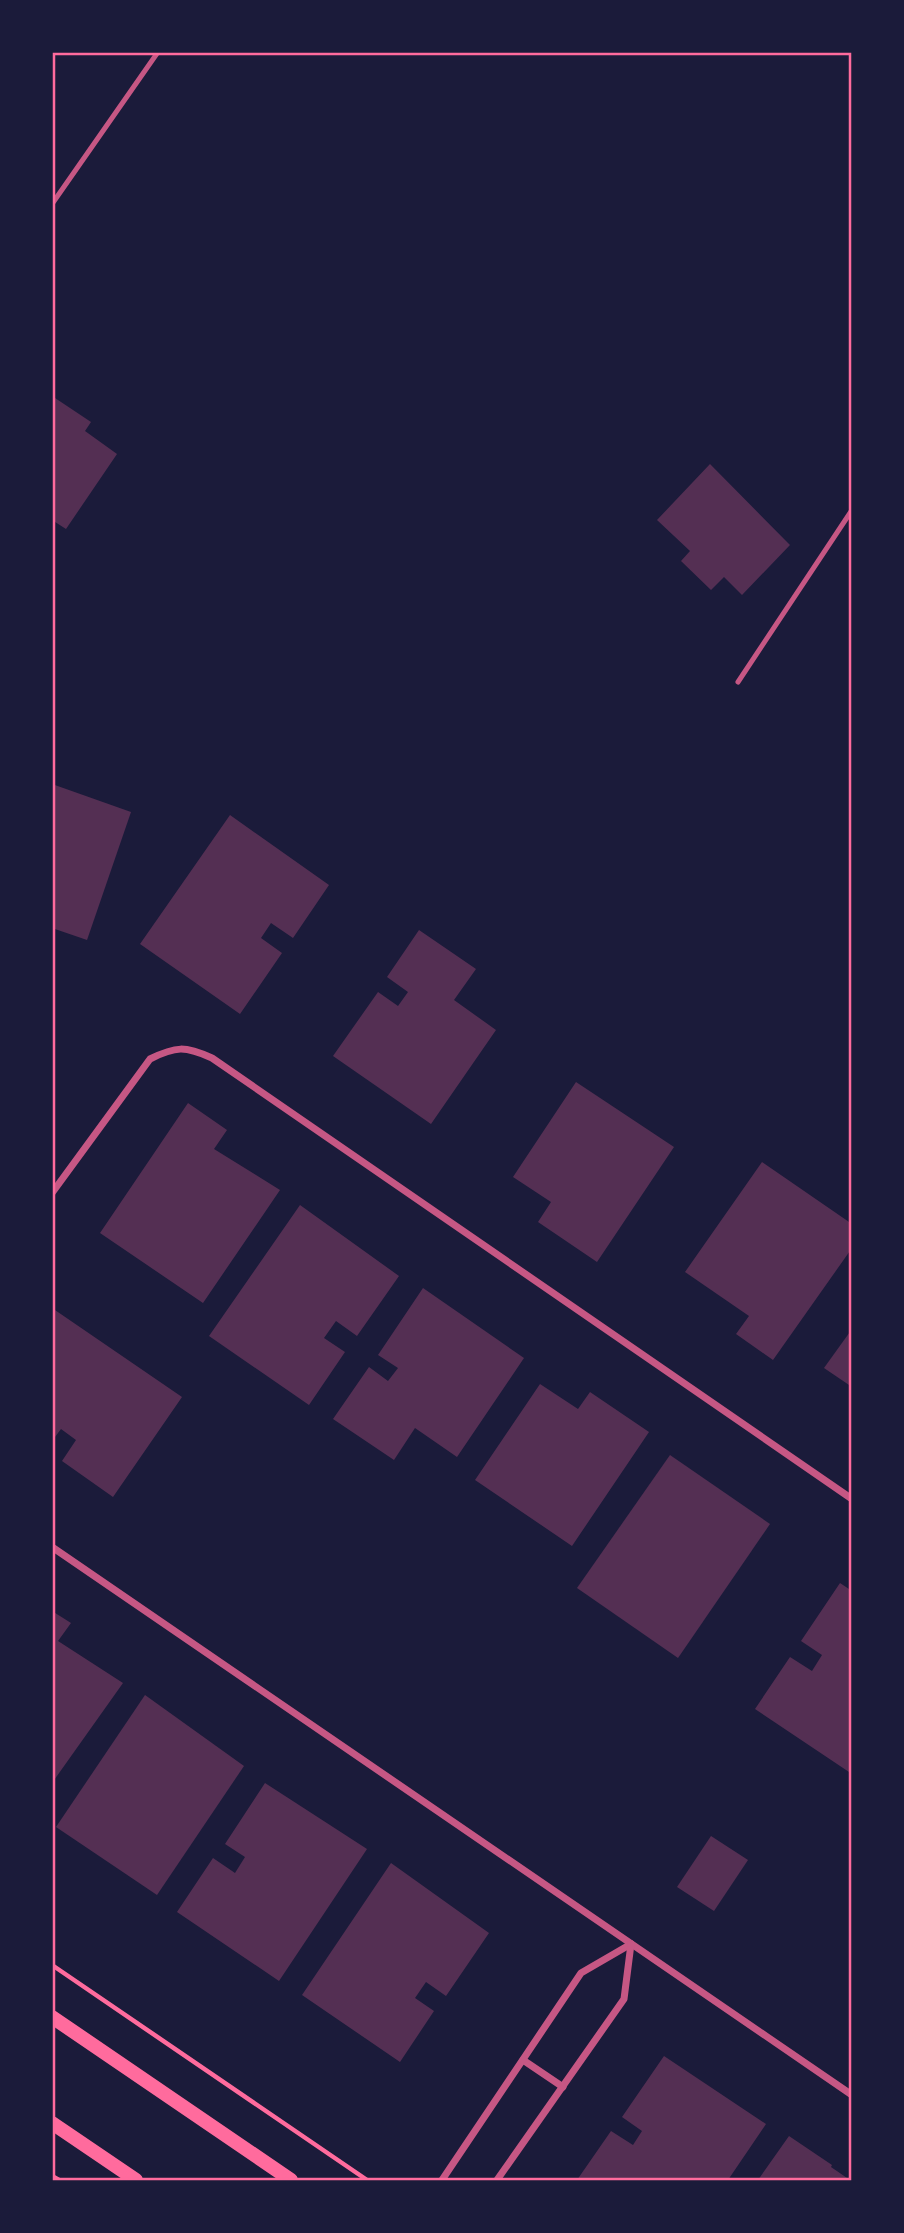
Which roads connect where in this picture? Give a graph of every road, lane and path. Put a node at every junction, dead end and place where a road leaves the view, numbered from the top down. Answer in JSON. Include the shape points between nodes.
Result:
{"nodes":[{"id":1,"x":158,"y":52,"type":"edge"},
{"id":2,"x":52,"y":204,"type":"edge"},
{"id":3,"x":852,"y":510,"type":"edge"},
{"id":4,"x":738,"y":682,"type":"dead end"},
{"id":5,"x":52,"y":1193,"type":"edge"},
{"id":6,"x":852,"y":1499,"type":"edge"},
{"id":7,"x":52,"y":1547,"type":"edge"},
{"id":8,"x":631,"y":1944,"type":"junction"},
{"id":9,"x":52,"y":1965,"type":"edge"},
{"id":10,"x":52,"y":2017,"type":"edge"},
{"id":11,"x":523,"y":2060,"type":"junction"},
{"id":12,"x":563,"y":2087,"type":"junction"},
{"id":13,"x":852,"y":2095,"type":"edge"},
{"id":14,"x":52,"y":2123,"type":"edge"},
{"id":15,"x":52,"y":2176,"type":"edge"},
{"id":16,"x":59,"y":2180,"type":"edge"},
{"id":17,"x":136,"y":2180,"type":"edge"},
{"id":18,"x":291,"y":2180,"type":"edge"},
{"id":19,"x":367,"y":2180,"type":"edge"},
{"id":20,"x":442,"y":2180,"type":"edge"},
{"id":21,"x":497,"y":2180,"type":"edge"}],
"edges":[{"from":1,"to":2,"type":"lane"},
{"from":3,"to":4,"type":"lane"},
{"from":5,"to":6,"type":"street","via":[[149,1059],[171,1048],[192,1049],[212,1058]]},
{"from":7,"to":8,"type":"street"},
{"from":8,"to":11,"type":"street","via":[[581,1972]]},
{"from":8,"to":12,"type":"street","via":[[624,1999]]},
{"from":8,"to":13,"type":"street"},
{"from":9,"to":19,"type":"path"},
{"from":10,"to":18,"type":"main road"},
{"from":11,"to":12,"type":"street"},
{"from":11,"to":20,"type":"street"},
{"from":12,"to":21,"type":"street"},
{"from":14,"to":17,"type":"main road"},
{"from":15,"to":16,"type":"path"}]}
